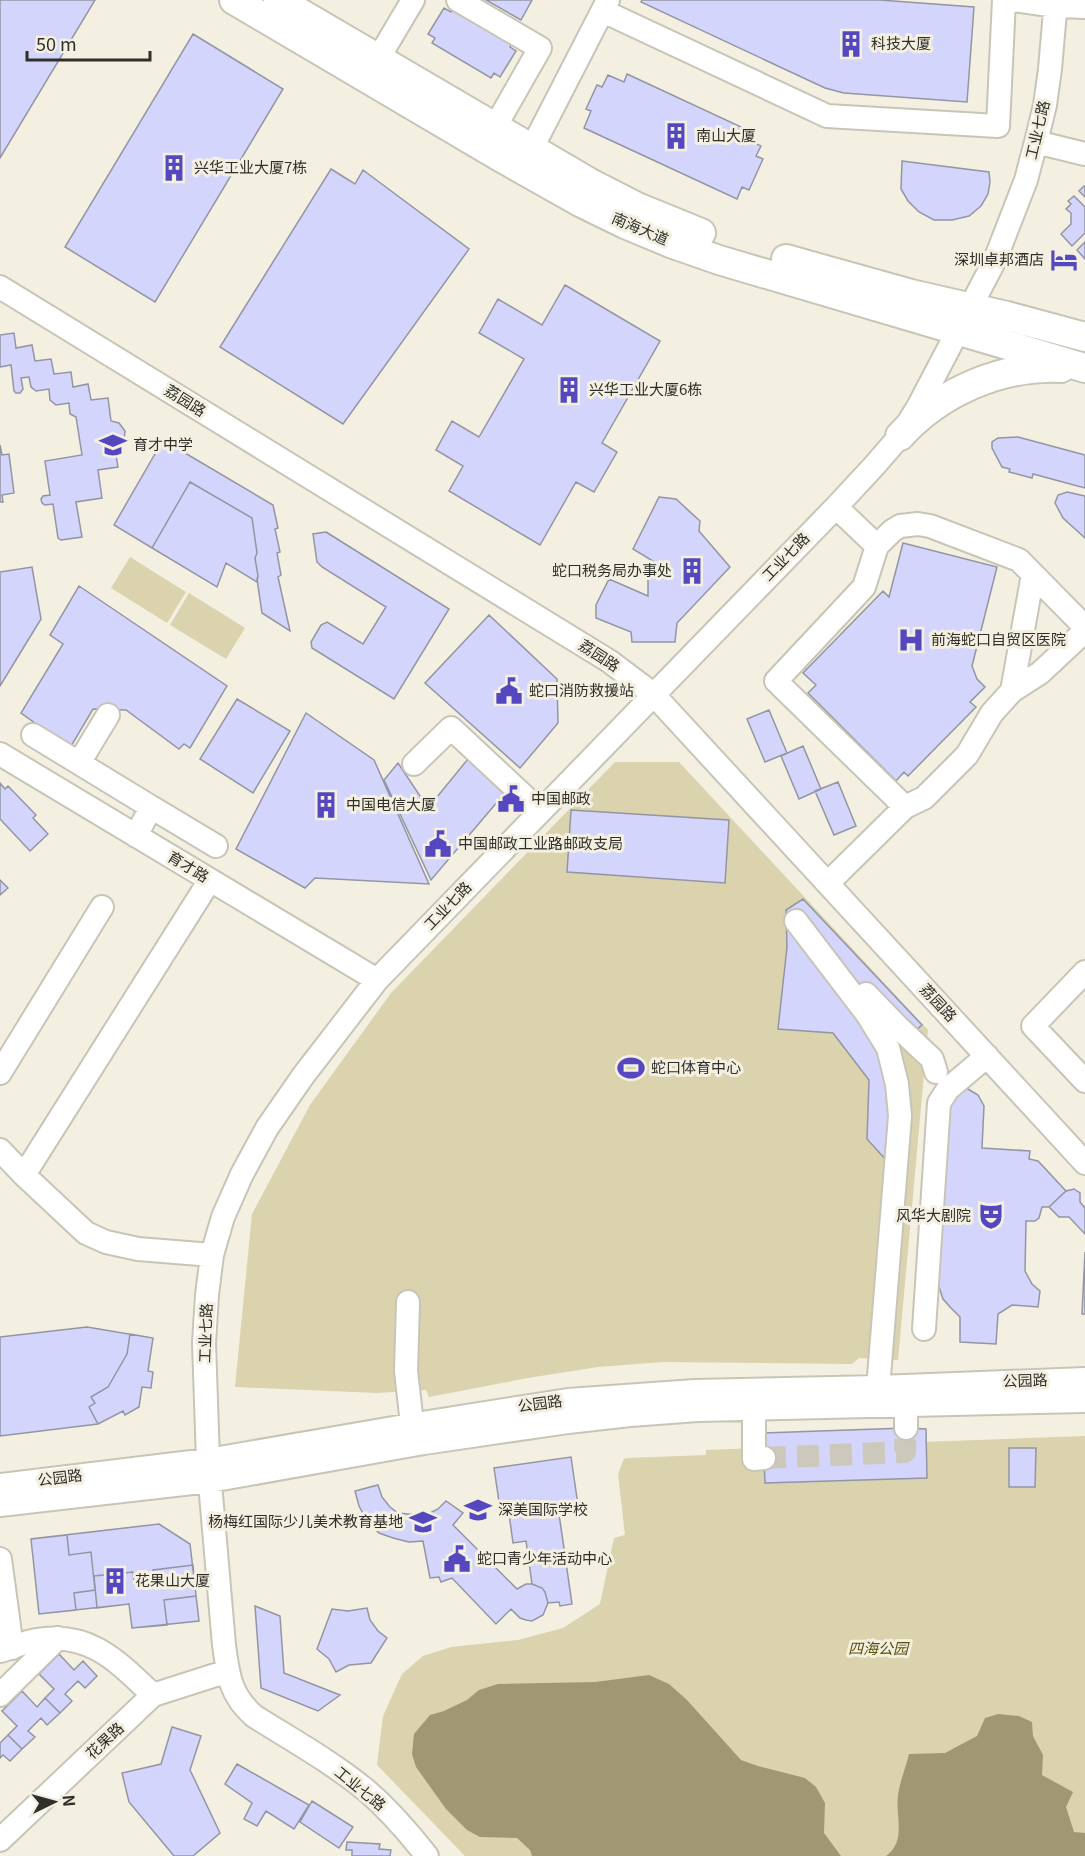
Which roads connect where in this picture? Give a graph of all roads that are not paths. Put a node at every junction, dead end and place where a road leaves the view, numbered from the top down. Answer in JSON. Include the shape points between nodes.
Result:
{"nodes":[{"id":1,"x":234,"y":0,"type":"edge"},
{"id":2,"x":278,"y":0,"type":"edge"},
{"id":3,"x":413,"y":0,"type":"edge"},
{"id":4,"x":458,"y":0,"type":"edge"},
{"id":5,"x":1004,"y":0,"type":"edge"},
{"id":6,"x":1013,"y":0,"type":"edge"},
{"id":7,"x":1056,"y":3,"type":"edge"},
{"id":8,"x":605,"y":5,"type":"edge"},
{"id":9,"x":1085,"y":7,"type":"edge"},
{"id":10,"x":378,"y":59,"type":"junction"},
{"id":11,"x":495,"y":126,"type":"junction"},
{"id":12,"x":1036,"y":142,"type":"junction"},
{"id":13,"x":532,"y":148,"type":"junction"},
{"id":14,"x":1085,"y":154,"type":"edge"},
{"id":15,"x":0,"y":287,"type":"edge"},
{"id":16,"x":965,"y":319,"type":"junction"},
{"id":17,"x":1085,"y":337,"type":"edge"},
{"id":18,"x":1085,"y":368,"type":"edge"},
{"id":19,"x":900,"y":436,"type":"junction"},
{"id":20,"x":836,"y":507,"type":"junction"},
{"id":21,"x":876,"y":546,"type":"junction"},
{"id":22,"x":1033,"y":574,"type":"junction"},
{"id":23,"x":1085,"y":627,"type":"edge"},
{"id":24,"x":1085,"y":631,"type":"edge"},
{"id":25,"x":1012,"y":692,"type":"junction"},
{"id":26,"x":653,"y":694,"type":"junction"},
{"id":27,"x":108,"y":715,"type":"dead end"},
{"id":28,"x":33,"y":735,"type":"dead end"},
{"id":29,"x":0,"y":754,"type":"edge"},
{"id":30,"x":79,"y":763,"type":"junction"},
{"id":31,"x":414,"y":764,"type":"dead end"},
{"id":32,"x":151,"y":807,"type":"junction"},
{"id":33,"x":905,"y":807,"type":"junction"},
{"id":34,"x":540,"y":811,"type":"junction"},
{"id":35,"x":136,"y":836,"type":"junction"},
{"id":36,"x":216,"y":846,"type":"dead end"},
{"id":37,"x":210,"y":880,"type":"junction"},
{"id":38,"x":828,"y":883,"type":"junction"},
{"id":39,"x":102,"y":907,"type":"dead end"},
{"id":40,"x":795,"y":921,"type":"dead end"},
{"id":41,"x":815,"y":941,"type":"dead end"},
{"id":42,"x":1085,"y":972,"type":"edge"},
{"id":43,"x":377,"y":980,"type":"junction"},
{"id":44,"x":888,"y":1048,"type":"junction"},
{"id":45,"x":987,"y":1056,"type":"junction"},
{"id":46,"x":0,"y":1073,"type":"edge"},
{"id":47,"x":946,"y":1077,"type":"junction"},
{"id":48,"x":1085,"y":1081,"type":"edge"},
{"id":49,"x":0,"y":1150,"type":"edge"},
{"id":50,"x":1085,"y":1163,"type":"edge"},
{"id":51,"x":24,"y":1176,"type":"junction"},
{"id":52,"x":212,"y":1255,"type":"junction"},
{"id":53,"x":408,"y":1302,"type":"dead end"},
{"id":54,"x":924,"y":1329,"type":"dead end"},
{"id":55,"x":1085,"y":1379,"type":"edge"},
{"id":56,"x":877,"y":1396,"type":"junction"},
{"id":57,"x":1085,"y":1401,"type":"edge"},
{"id":58,"x":906,"y":1405,"type":"junction"},
{"id":59,"x":754,"y":1408,"type":"junction"},
{"id":60,"x":412,"y":1424,"type":"junction"},
{"id":61,"x":906,"y":1428,"type":"tunnel mouth"},
{"id":62,"x":764,"y":1458,"type":"dead end"},
{"id":63,"x":209,"y":1470,"type":"junction"},
{"id":64,"x":0,"y":1485,"type":"edge"},
{"id":65,"x":0,"y":1505,"type":"edge"},
{"id":66,"x":0,"y":1559,"type":"edge"},
{"id":67,"x":58,"y":1638,"type":"junction"},
{"id":68,"x":6,"y":1650,"type":"edge"},
{"id":69,"x":228,"y":1671,"type":"junction"},
{"id":70,"x":0,"y":1695,"type":"edge"},
{"id":71,"x":153,"y":1695,"type":"junction"},
{"id":72,"x":0,"y":1840,"type":"edge"},
{"id":73,"x":427,"y":1856,"type":"edge"}],
"edges":[{"from":1,"to":16,"type":"main road","name":"南海大道","via":[[502,158],[625,224],[719,260],[925,319]]},
{"from":2,"to":10,"type":"main road","name":"南海大道"},
{"from":3,"to":10,"type":"street"},
{"from":4,"to":11,"type":"street","via":[[540,48]]},
{"from":5,"to":8,"type":"street","via":[[998,126],[827,116]]},
{"from":6,"to":7,"type":"street"},
{"from":7,"to":9,"type":"street"},
{"from":7,"to":12,"type":"street","name":"工业七路","via":[[1045,105]]},
{"from":8,"to":13,"type":"street"},
{"from":10,"to":11,"type":"main road","name":"南海大道"},
{"from":11,"to":13,"type":"main road","name":"南海大道"},
{"from":12,"to":14,"type":"street"},
{"from":12,"to":16,"type":"street","name":"工业七路","via":[[1012,219]]},
{"from":13,"to":16,"type":"main road","name":"南海大道","via":[[592,184],[680,225],[726,242],[911,294]]},
{"from":15,"to":26,"type":"street","name":"荔园路","via":[[609,661]]},
{"from":16,"to":17,"type":"main road","name":"南海大道"},
{"from":16,"to":18,"type":"main road","name":"南海大道"},
{"from":16,"to":19,"type":"street","name":"工业七路"},
{"from":18,"to":19,"type":"main road","via":[[1048,367],[977,382],[924,412]]},
{"from":19,"to":20,"type":"street","name":"工业七路"},
{"from":20,"to":21,"type":"street"},
{"from":20,"to":26,"type":"street","name":"工业七路"},
{"from":21,"to":22,"type":"street","via":[[900,526],[930,526],[1019,560]]},
{"from":21,"to":33,"type":"street","via":[[864,587],[776,681]]},
{"from":22,"to":23,"type":"street"},
{"from":22,"to":25,"type":"street"},
{"from":24,"to":25,"type":"street","via":[[1040,673]]},
{"from":25,"to":33,"type":"street","via":[[992,713],[967,754],[924,798]]},
{"from":26,"to":34,"type":"street","name":"工业七路"},
{"from":26,"to":38,"type":"street","name":"荔园路"},
{"from":27,"to":30,"type":"street"},
{"from":28,"to":30,"type":"street"},
{"from":29,"to":35,"type":"street","name":"育才路"},
{"from":30,"to":32,"type":"street"},
{"from":31,"to":34,"type":"street","via":[[451,728]]},
{"from":32,"to":35,"type":"street"},
{"from":32,"to":36,"type":"street"},
{"from":33,"to":38,"type":"street"},
{"from":34,"to":43,"type":"street","name":"工业七路"},
{"from":35,"to":37,"type":"street","name":"育才路"},
{"from":37,"to":43,"type":"street","name":"育才路"},
{"from":37,"to":51,"type":"street"},
{"from":38,"to":45,"type":"street","name":"荔园路"},
{"from":39,"to":46,"type":"street"},
{"from":40,"to":44,"type":"street","via":[[867,1014]]},
{"from":41,"to":47,"type":"street"},
{"from":42,"to":48,"type":"street","via":[[1033,1026]]},
{"from":43,"to":52,"type":"street","name":"工业七路","via":[[267,1128],[223,1217]]},
{"from":44,"to":47,"type":"street"},
{"from":44,"to":56,"type":"street","via":[[900,1116]]},
{"from":45,"to":47,"type":"street"},
{"from":45,"to":50,"type":"street","name":"荔园路"},
{"from":47,"to":54,"type":"street","via":[[939,1102]]},
{"from":49,"to":51,"type":"street"},
{"from":51,"to":52,"type":"street","via":[[86,1233],[106,1242],[138,1249]]},
{"from":52,"to":63,"type":"street","name":"工业七路","via":[[204,1343]]},
{"from":53,"to":60,"type":"street","via":[[406,1371]]},
{"from":55,"to":56,"type":"street","name":"公园路"},
{"from":56,"to":58,"type":"street","name":"公园路"},
{"from":56,"to":59,"type":"street","name":"公园路"},
{"from":56,"to":60,"type":"street","name":"公园路","via":[[695,1390],[568,1400]]},
{"from":57,"to":58,"type":"street","name":"公园路"},
{"from":58,"to":61,"type":"street"},
{"from":59,"to":62,"type":"street","via":[[754,1459]]},
{"from":59,"to":63,"type":"street","name":"公园路","via":[[568,1422]]},
{"from":60,"to":63,"type":"street","name":"公园路"},
{"from":63,"to":64,"type":"street","name":"公园路"},
{"from":63,"to":65,"type":"street","name":"公园路"},
{"from":63,"to":69,"type":"street","name":"工业七路"},
{"from":66,"to":68,"type":"street"},
{"from":67,"to":68,"type":"street"},
{"from":67,"to":70,"type":"street"},
{"from":67,"to":71,"type":"street","via":[[81,1642],[103,1652]]},
{"from":69,"to":71,"type":"street","name":"花果路"},
{"from":69,"to":73,"type":"street","name":"工业七路","via":[[241,1705],[368,1792]]},
{"from":71,"to":72,"type":"street","name":"花果路"}]}
